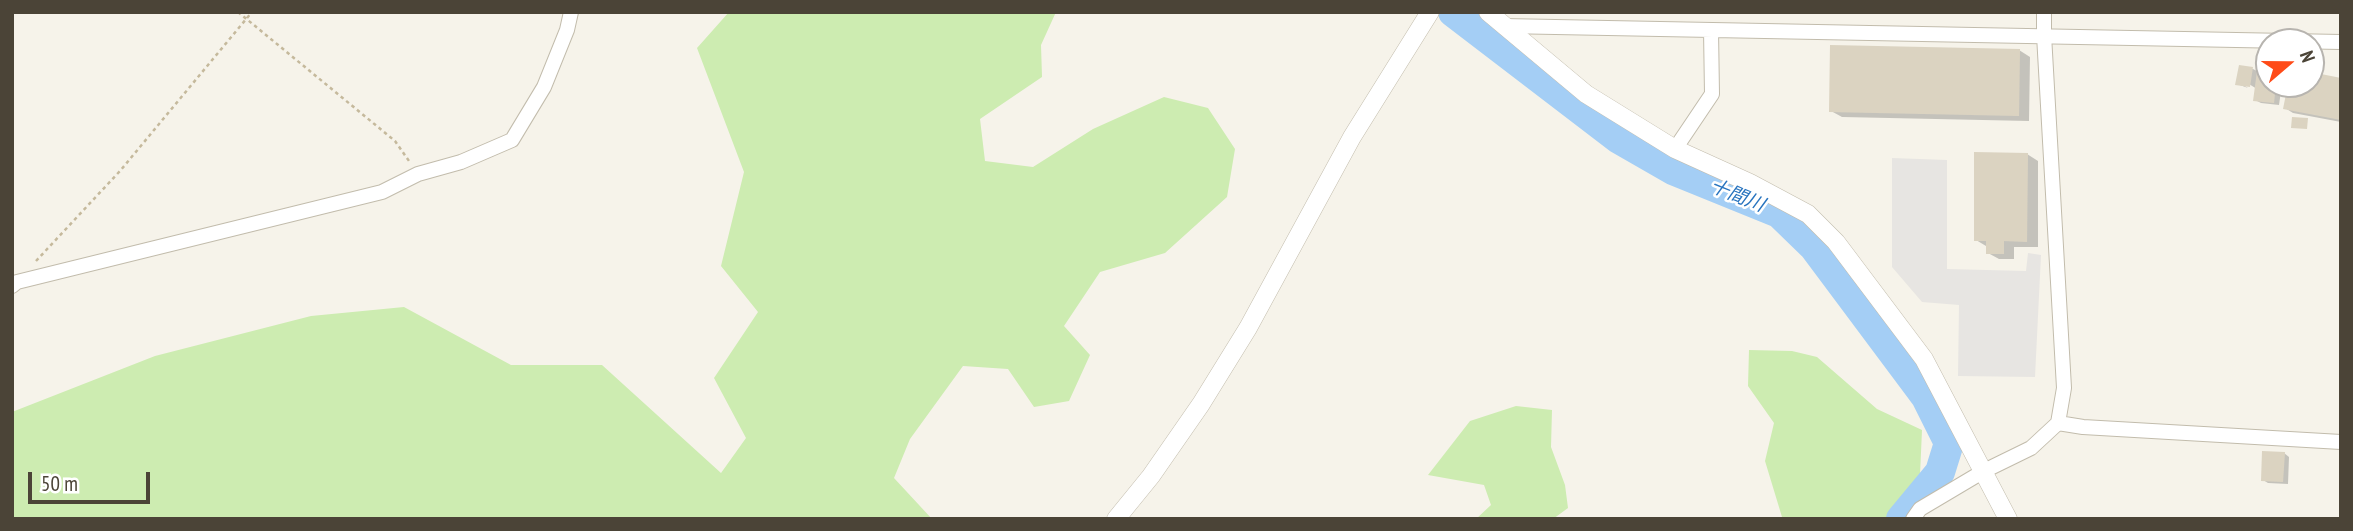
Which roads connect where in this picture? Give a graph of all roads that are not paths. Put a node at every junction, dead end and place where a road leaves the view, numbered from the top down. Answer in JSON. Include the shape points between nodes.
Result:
{"nodes":[{"id":1,"x":571,"y":12,"type":"edge"},
{"id":2,"x":1430,"y":12,"type":"edge"},
{"id":3,"x":1488,"y":12,"type":"edge"},
{"id":4,"x":2044,"y":12,"type":"edge"},
{"id":5,"x":1503,"y":26,"type":"junction"},
{"id":6,"x":1711,"y":30,"type":"junction"},
{"id":7,"x":2044,"y":35,"type":"junction"},
{"id":8,"x":2341,"y":42,"type":"edge"},
{"id":9,"x":1675,"y":149,"type":"junction"},
{"id":10,"x":12,"y":286,"type":"edge"},
{"id":11,"x":2058,"y":423,"type":"junction"},
{"id":12,"x":2341,"y":442,"type":"edge"},
{"id":13,"x":1984,"y":471,"type":"junction"},
{"id":14,"x":1116,"y":519,"type":"edge"},
{"id":15,"x":1913,"y":519,"type":"edge"},
{"id":16,"x":2008,"y":519,"type":"edge"}],
"edges":[{"from":1,"to":10,"type":"street","via":[[544,87],[512,140],[382,192]]},
{"from":2,"to":14,"type":"street","via":[[1352,137],[1222,372]]},
{"from":3,"to":5,"type":"street"},
{"from":4,"to":7,"type":"street"},
{"from":5,"to":6,"type":"street"},
{"from":5,"to":9,"type":"street","via":[[1586,94]]},
{"from":6,"to":7,"type":"street"},
{"from":6,"to":9,"type":"street","via":[[1712,94]]},
{"from":7,"to":8,"type":"street"},
{"from":7,"to":11,"type":"street","via":[[2064,388]]},
{"from":9,"to":13,"type":"street","via":[[1808,214],[1836,242],[1924,359]]},
{"from":11,"to":12,"type":"street"},
{"from":11,"to":13,"type":"street","via":[[2031,448]]},
{"from":13,"to":15,"type":"street","via":[[1920,509]]},
{"from":13,"to":16,"type":"street"}]}
